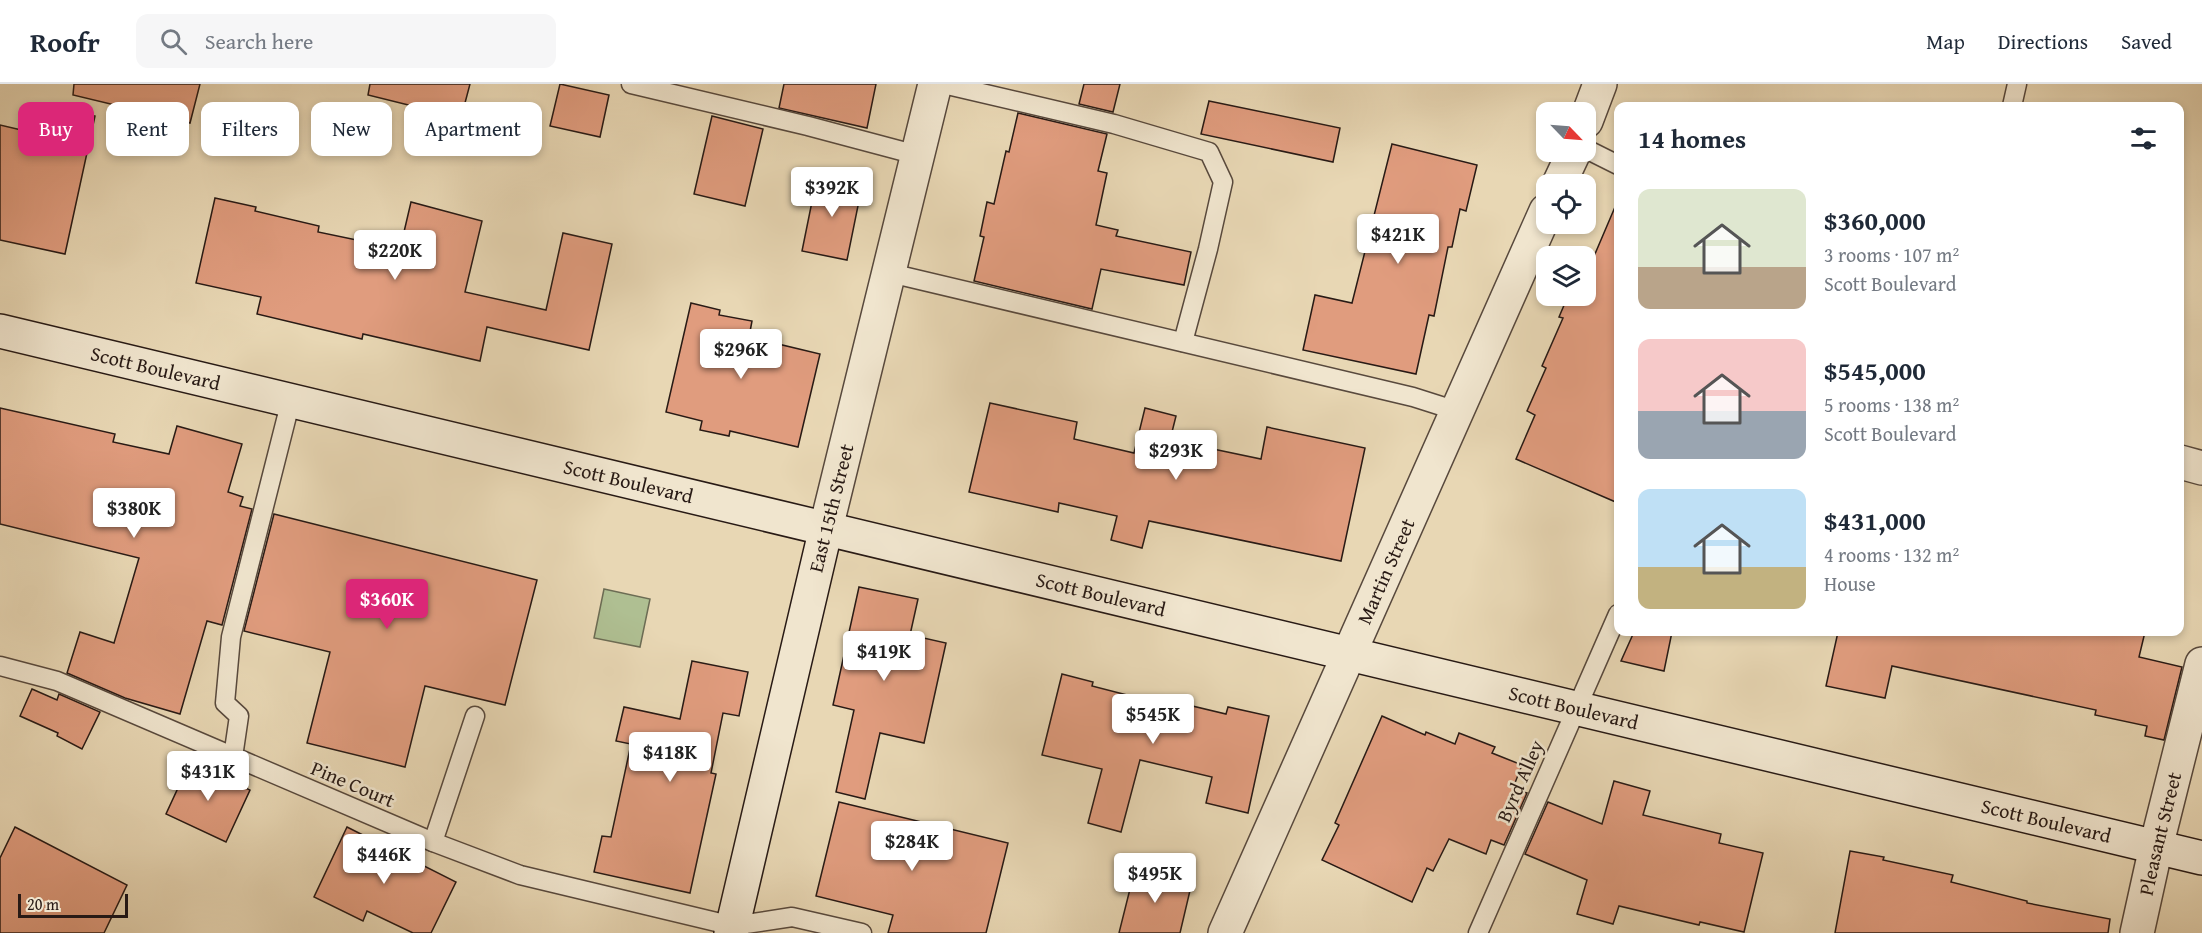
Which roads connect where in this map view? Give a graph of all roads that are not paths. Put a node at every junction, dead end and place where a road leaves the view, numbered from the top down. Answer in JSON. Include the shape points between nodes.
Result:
{"nodes":[{"id":1,"x":631,"y":84,"type":"edge"},
{"id":2,"x":935,"y":84,"type":"edge"},
{"id":3,"x":943,"y":84,"type":"edge"},
{"id":4,"x":1600,"y":84,"type":"edge"},
{"id":5,"x":2018,"y":84,"type":"edge"},
{"id":6,"x":1593,"y":102,"type":"edge"},
{"id":7,"x":2014,"y":102,"type":"edge"},
{"id":8,"x":917,"y":154,"type":"junction"},
{"id":9,"x":1596,"y":154,"type":"edge"},
{"id":10,"x":1614,"y":163,"type":"edge"},
{"id":11,"x":1536,"y":233,"type":"edge"},
{"id":12,"x":890,"y":273,"type":"junction"},
{"id":13,"x":0,"y":331,"type":"edge"},
{"id":14,"x":1183,"y":342,"type":"junction"},
{"id":15,"x":291,"y":400,"type":"junction"},
{"id":16,"x":1457,"y":411,"type":"junction"},
{"id":17,"x":2184,"y":463,"type":"edge"},
{"id":18,"x":2202,"y":468,"type":"edge"},
{"id":19,"x":826,"y":528,"type":"junction"},
{"id":20,"x":1614,"y":623,"type":"edge"},
{"id":21,"x":1350,"y":654,"type":"junction"},
{"id":22,"x":2202,"y":664,"type":"edge"},
{"id":23,"x":0,"y":666,"type":"edge"},
{"id":24,"x":1576,"y":708,"type":"junction"},
{"id":25,"x":475,"y":716,"type":"dead end"},
{"id":26,"x":233,"y":757,"type":"junction"},
{"id":27,"x":433,"y":842,"type":"junction"},
{"id":28,"x":2156,"y":846,"type":"junction"},
{"id":29,"x":2202,"y":858,"type":"edge"},
{"id":30,"x":732,"y":929,"type":"edge"},
{"id":31,"x":862,"y":933,"type":"edge"},
{"id":32,"x":1226,"y":933,"type":"edge"},
{"id":33,"x":1478,"y":933,"type":"edge"},
{"id":34,"x":2137,"y":933,"type":"edge"}],
"edges":[{"from":1,"to":8,"type":"lane"},
{"from":2,"to":8,"type":"main road","name":"East 15th Street"},
{"from":3,"to":14,"type":"lane","via":[[1114,124],[1209,152],[1223,182]]},
{"from":4,"to":6,"type":"main road"},
{"from":5,"to":7,"type":"lane"},
{"from":8,"to":12,"type":"main road","name":"East 15th Street"},
{"from":9,"to":10,"type":"lane"},
{"from":11,"to":16,"type":"main road","name":"Martin Street"},
{"from":12,"to":14,"type":"lane"},
{"from":12,"to":19,"type":"main road","name":"East 15th Street"},
{"from":13,"to":15,"type":"main road","name":"Scott Boulevard"},
{"from":14,"to":16,"type":"lane"},
{"from":15,"to":19,"type":"main road","name":"Scott Boulevard"},
{"from":15,"to":26,"type":"lane","via":[[231,637],[225,703],[239,716]]},
{"from":16,"to":21,"type":"main road","name":"Martin Street"},
{"from":17,"to":18,"type":"main road"},
{"from":19,"to":21,"type":"main road","name":"Scott Boulevard"},
{"from":19,"to":30,"type":"main road","name":"East 15th Street"},
{"from":20,"to":24,"type":"lane","name":"Byrd Alley"},
{"from":21,"to":24,"type":"main road","name":"Scott Boulevard"},
{"from":21,"to":32,"type":"main road","name":"Martin Street"},
{"from":22,"to":28,"type":"main road","name":"Pleasant Street"},
{"from":23,"to":26,"type":"lane","name":"Pine Court","via":[[57,681]]},
{"from":24,"to":28,"type":"main road","name":"Scott Boulevard"},
{"from":24,"to":33,"type":"lane","name":"Byrd Alley"},
{"from":25,"to":27,"type":"lane"},
{"from":26,"to":27,"type":"lane","name":"Pine Court"},
{"from":27,"to":30,"type":"lane","name":"Pine Court","via":[[520,875]]},
{"from":28,"to":29,"type":"main road","name":"Scott Boulevard"},
{"from":28,"to":34,"type":"main road","name":"Pleasant Street"},
{"from":30,"to":31,"type":"lane","via":[[792,917]]}]}
